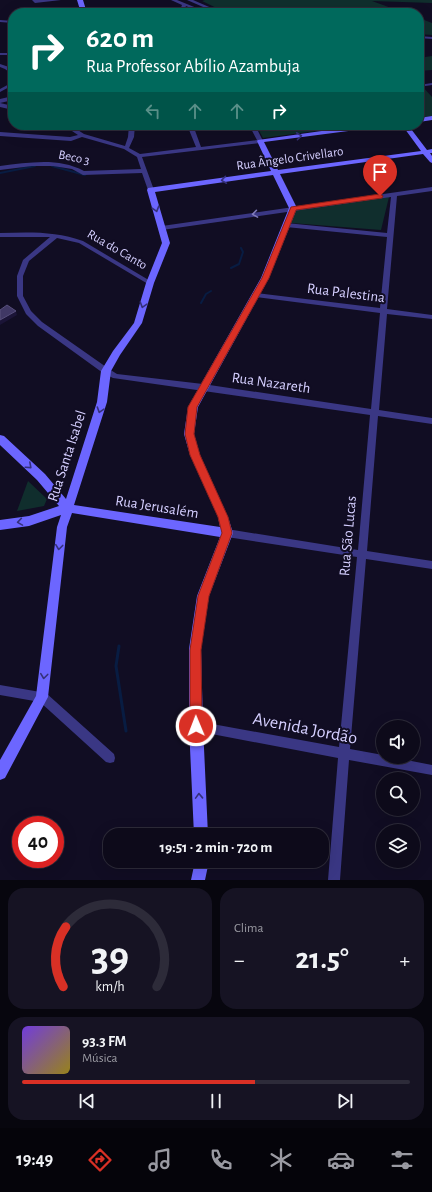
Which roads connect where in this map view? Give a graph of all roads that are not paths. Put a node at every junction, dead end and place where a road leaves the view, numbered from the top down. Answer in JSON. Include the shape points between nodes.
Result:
{"nodes":[{"id":1,"x":59,"y":0,"type":"edge"},
{"id":2,"x":173,"y":0,"type":"edge"},
{"id":3,"x":189,"y":0,"type":"edge"},
{"id":4,"x":34,"y":1,"type":"edge"},
{"id":5,"x":184,"y":5,"type":"junction"},
{"id":6,"x":183,"y":8,"type":"edge"},
{"id":7,"x":192,"y":8,"type":"edge"},
{"id":8,"x":209,"y":8,"type":"edge"},
{"id":9,"x":2,"y":21,"type":"edge"},
{"id":10,"x":0,"y":26,"type":"edge"},
{"id":11,"x":74,"y":130,"type":"edge"},
{"id":12,"x":131,"y":130,"type":"edge"},
{"id":13,"x":192,"y":130,"type":"edge"},
{"id":14,"x":254,"y":130,"type":"edge"},
{"id":15,"x":342,"y":130,"type":"edge"},
{"id":16,"x":409,"y":130,"type":"edge"},
{"id":17,"x":0,"y":134,"type":"edge"},
{"id":18,"x":82,"y":135,"type":"junction"},
{"id":19,"x":260,"y":141,"type":"junction"},
{"id":20,"x":126,"y":148,"type":"junction"},
{"id":21,"x":199,"y":148,"type":"junction"},
{"id":22,"x":429,"y":152,"type":"edge"},
{"id":23,"x":140,"y":156,"type":"junction"},
{"id":24,"x":432,"y":161,"type":"edge"},
{"id":25,"x":0,"y":168,"type":"edge"},
{"id":26,"x":144,"y":171,"type":"junction"},
{"id":27,"x":277,"y":173,"type":"junction"},
{"id":28,"x":432,"y":189,"type":"edge"},
{"id":29,"x":151,"y":190,"type":"junction"},
{"id":30,"x":394,"y":194,"type":"junction"},
{"id":31,"x":293,"y":208,"type":"junction"},
{"id":32,"x":286,"y":226,"type":"junction"},
{"id":33,"x":162,"y":228,"type":"junction"},
{"id":34,"x":0,"y":235,"type":"edge"},
{"id":35,"x":390,"y":235,"type":"junction"},
{"id":36,"x":55,"y":236,"type":"junction"},
{"id":37,"x":150,"y":283,"type":"junction"},
{"id":38,"x":256,"y":295,"type":"junction"},
{"id":39,"x":384,"y":311,"type":"junction"},
{"id":40,"x":432,"y":317,"type":"edge"},
{"id":41,"x":106,"y":371,"type":"junction"},
{"id":42,"x":203,"y":387,"type":"junction"},
{"id":43,"x":374,"y":412,"type":"junction"},
{"id":44,"x":432,"y":421,"type":"edge"},
{"id":45,"x":0,"y":439,"type":"edge"},
{"id":46,"x":67,"y":508,"type":"junction"},
{"id":47,"x":0,"y":525,"type":"edge"},
{"id":48,"x":227,"y":533,"type":"junction"},
{"id":49,"x":362,"y":554,"type":"junction"},
{"id":50,"x":432,"y":565,"type":"edge"},
{"id":51,"x":0,"y":690,"type":"edge"},
{"id":52,"x":42,"y":697,"type":"junction"},
{"id":53,"x":196,"y":726,"type":"junction"},
{"id":54,"x":344,"y":753,"type":"junction"},
{"id":55,"x":110,"y":758,"type":"dead end"},
{"id":56,"x":432,"y":770,"type":"edge"},
{"id":57,"x":0,"y":773,"type":"edge"},
{"id":58,"x":201,"y":828,"type":"edge"},
{"id":59,"x":201,"y":868,"type":"edge"},
{"id":60,"x":198,"y":880,"type":"edge"},
{"id":61,"x":334,"y":880,"type":"edge"}],
"edges":[{"from":1,"to":4,"type":"street"},
{"from":2,"to":5,"type":"street"},
{"from":3,"to":8,"type":"street"},
{"from":5,"to":6,"type":"street"},
{"from":5,"to":7,"type":"street"},
{"from":9,"to":10,"type":"street"},
{"from":11,"to":18,"type":"street"},
{"from":12,"to":20,"type":"street","via":[[130,142]]},
{"from":13,"to":21,"type":"street"},
{"from":14,"to":19,"type":"street"},
{"from":19,"to":15,"type":"street","one_way":true},
{"from":16,"to":22,"type":"street"},
{"from":17,"to":18,"type":"street","via":[[71,139]]},
{"from":18,"to":20,"type":"street"},
{"from":19,"to":21,"type":"street"},
{"from":19,"to":27,"type":"street"},
{"from":20,"to":23,"type":"street"},
{"from":21,"to":23,"type":"street"},
{"from":22,"to":24,"type":"street"},
{"from":22,"to":27,"type":"street","name":"Rua Ângelo Crivellaro"},
{"from":23,"to":26,"type":"street","name":"Rua Santa Isabel"},
{"from":25,"to":26,"type":"street","name":"Beco 3","via":[[40,163],[75,168],[83,173]]},
{"from":26,"to":29,"type":"street","name":"Rua Santa Isabel"},
{"from":27,"to":29,"type":"street","name":"Rua Ângelo Crivellaro","one_way":true},
{"from":27,"to":31,"type":"street"},
{"from":28,"to":30,"type":"street"},
{"from":29,"to":33,"type":"street","name":"Rua Santa Isabel","one_way":true},
{"from":30,"to":31,"type":"street"},
{"from":30,"to":35,"type":"street","name":"Rua São Lucas"},
{"from":31,"to":32,"type":"street"},
{"from":31,"to":33,"type":"street","one_way":true},
{"from":32,"to":35,"type":"street"},
{"from":32,"to":38,"type":"street"},
{"from":33,"to":37,"type":"street","name":"Rua Santa Isabel","via":[[166,243]]},
{"from":34,"to":36,"type":"street","name":"Rua do Canto"},
{"from":35,"to":39,"type":"street","name":"Rua São Lucas"},
{"from":36,"to":37,"type":"street","name":"Rua do Canto","via":[[82,242]]},
{"from":36,"to":41,"type":"street","name":"Rua Nazareth","via":[[26,260],[20,276],[20,296],[28,312],[40,324]]},
{"from":37,"to":41,"type":"street","name":"Rua Santa Isabel","one_way":true,"via":[[138,323]]},
{"from":38,"to":39,"type":"street","name":"Rua Palestina"},
{"from":38,"to":42,"type":"street"},
{"from":39,"to":40,"type":"street","name":"Rua Palestina"},
{"from":39,"to":43,"type":"street","name":"Rua São Lucas"},
{"from":41,"to":42,"type":"street","name":"Rua Nazareth","via":[[116,376]]},
{"from":41,"to":46,"type":"street","name":"Rua Santa Isabel","one_way":true,"via":[[102,402]]},
{"from":42,"to":43,"type":"street","name":"Rua Nazareth"},
{"from":42,"to":48,"type":"street","via":[[193,407],[189,434]]},
{"from":43,"to":44,"type":"street","name":"Rua Nazareth"},
{"from":43,"to":49,"type":"street","name":"Rua São Lucas"},
{"from":45,"to":46,"type":"street","one_way":true,"via":[[41,477]]},
{"from":46,"to":47,"type":"street","one_way":true,"via":[[29,521]]},
{"from":46,"to":48,"type":"street","name":"Rua Jerusalém"},
{"from":46,"to":52,"type":"street","name":"Rua Santa Isabel","one_way":true,"via":[[62,526]]},
{"from":48,"to":49,"type":"street","name":"Rua Jerusalém"},
{"from":48,"to":53,"type":"street","via":[[204,596],[195,650]]},
{"from":49,"to":50,"type":"street","name":"Rua Jerusalém"},
{"from":49,"to":54,"type":"street","name":"Rua São Lucas"},
{"from":51,"to":52,"type":"street"},
{"from":52,"to":55,"type":"street"},
{"from":52,"to":57,"type":"street","name":"Rua Santa Isabel"},
{"from":53,"to":54,"type":"street","name":"Avenida Jordão"},
{"from":58,"to":53,"type":"street","one_way":true},
{"from":54,"to":56,"type":"street","name":"Avenida Jordão"},
{"from":54,"to":61,"type":"street","name":"Rua São Lucas"},
{"from":59,"to":60,"type":"street"}]}
